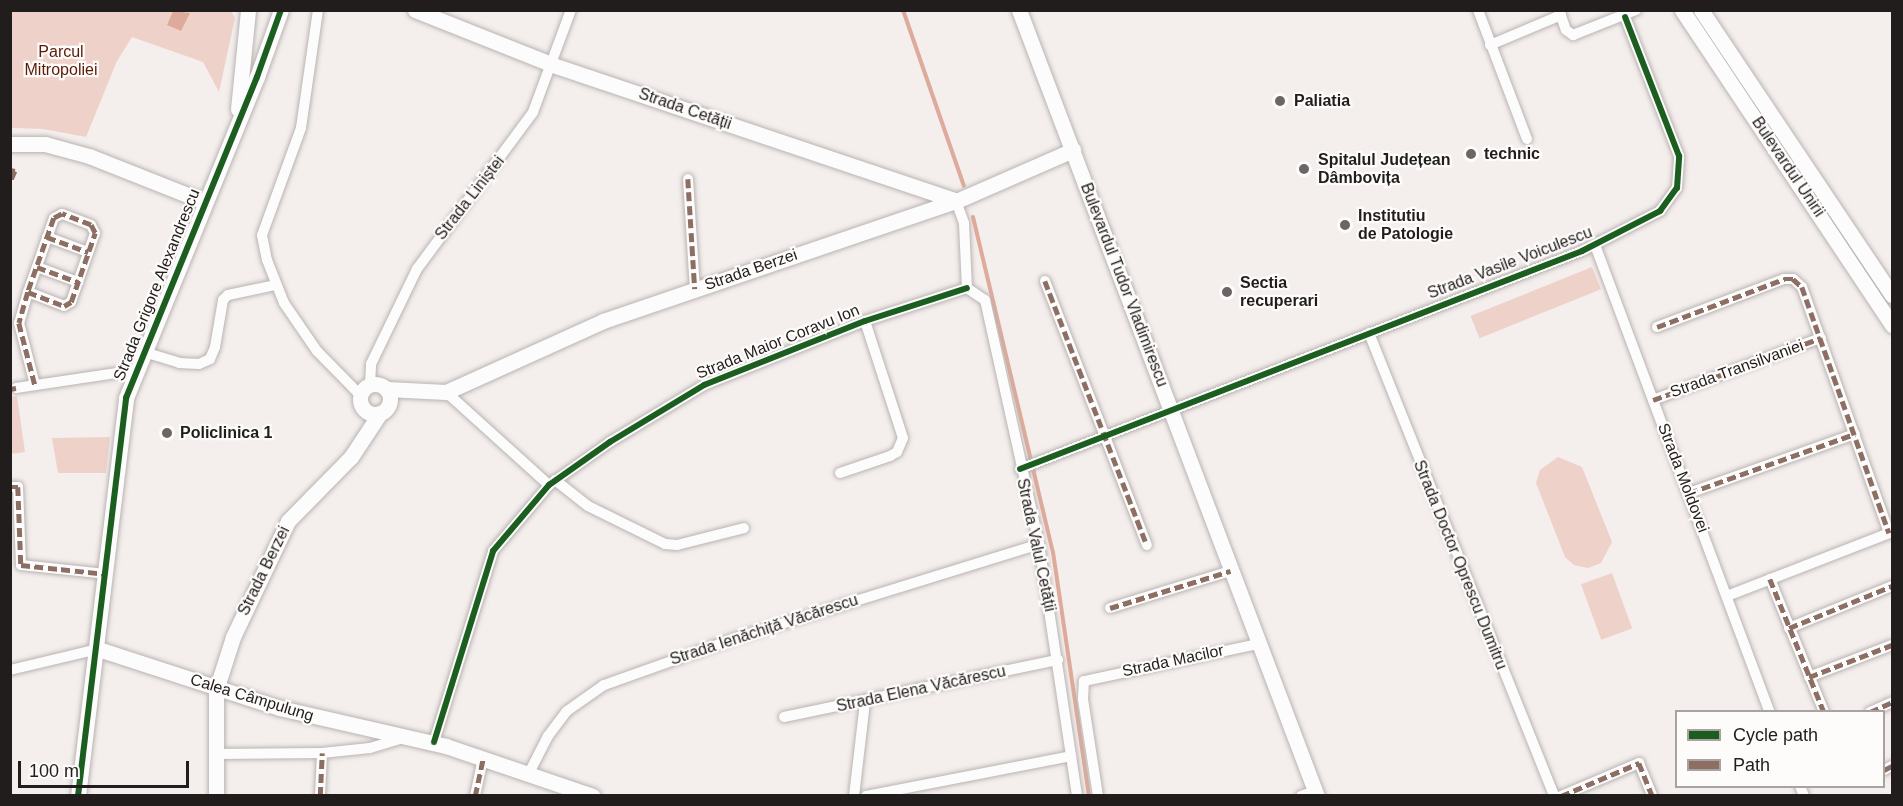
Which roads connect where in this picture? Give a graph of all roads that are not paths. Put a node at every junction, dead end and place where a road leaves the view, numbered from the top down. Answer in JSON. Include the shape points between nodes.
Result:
{"nodes":[{"id":1,"x":280,"y":10,"type":"edge"},
{"id":2,"x":318,"y":10,"type":"edge"},
{"id":3,"x":415,"y":10,"type":"edge"},
{"id":4,"x":571,"y":10,"type":"edge"},
{"id":5,"x":1019,"y":10,"type":"edge"},
{"id":6,"x":1478,"y":10,"type":"edge"},
{"id":7,"x":1636,"y":10,"type":"edge"},
{"id":8,"x":1682,"y":10,"type":"edge"},
{"id":9,"x":1701,"y":10,"type":"edge"},
{"id":10,"x":1560,"y":13,"type":"edge"},
{"id":11,"x":244,"y":14,"type":"edge"},
{"id":12,"x":1625,"y":17,"type":"junction"},
{"id":13,"x":1490,"y":45,"type":"junction"},
{"id":14,"x":553,"y":65,"type":"junction"},
{"id":15,"x":237,"y":120,"type":"junction"},
{"id":16,"x":1527,"y":139,"type":"dead end"},
{"id":17,"x":10,"y":144,"type":"edge"},
{"id":18,"x":1073,"y":150,"type":"junction"},
{"id":19,"x":688,"y":179,"type":"dead end"},
{"id":20,"x":956,"y":201,"type":"junction"},
{"id":21,"x":205,"y":202,"type":"junction"},
{"id":22,"x":47,"y":237,"type":"junction"},
{"id":23,"x":1595,"y":246,"type":"junction"},
{"id":24,"x":88,"y":252,"type":"junction"},
{"id":25,"x":37,"y":267,"type":"junction"},
{"id":26,"x":1045,"y":281,"type":"dead end"},
{"id":27,"x":78,"y":282,"type":"junction"},
{"id":28,"x":276,"y":285,"type":"junction"},
{"id":29,"x":967,"y":288,"type":"junction"},
{"id":30,"x":695,"y":289,"type":"junction"},
{"id":31,"x":28,"y":292,"type":"junction"},
{"id":32,"x":1893,"y":295,"type":"edge"},
{"id":33,"x":865,"y":321,"type":"junction"},
{"id":34,"x":1893,"y":325,"type":"edge"},
{"id":35,"x":1657,"y":327,"type":"dead end"},
{"id":36,"x":1369,"y":333,"type":"junction"},
{"id":37,"x":1821,"y":338,"type":"junction"},
{"id":38,"x":144,"y":352,"type":"junction"},
{"id":39,"x":136,"y":370,"type":"junction"},
{"id":40,"x":35,"y":385,"type":"junction"},
{"id":41,"x":16,"y":388,"type":"dead end"},
{"id":42,"x":365,"y":393,"type":"junction"},
{"id":43,"x":439,"y":393,"type":"junction"},
{"id":44,"x":1653,"y":400,"type":"junction"},
{"id":45,"x":386,"y":403,"type":"junction"},
{"id":46,"x":1171,"y":410,"type":"junction"},
{"id":47,"x":1855,"y":434,"type":"junction"},
{"id":48,"x":1104,"y":436,"type":"junction"},
{"id":49,"x":361,"y":441,"type":"junction"},
{"id":50,"x":1020,"y":469,"type":"junction"},
{"id":51,"x":840,"y":473,"type":"dead end"},
{"id":52,"x":552,"y":483,"type":"junction"},
{"id":53,"x":10,"y":487,"type":"edge"},
{"id":54,"x":1689,"y":493,"type":"junction"},
{"id":55,"x":744,"y":528,"type":"dead end"},
{"id":56,"x":1891,"y":532,"type":"edge"},
{"id":57,"x":1040,"y":544,"type":"junction"},
{"id":58,"x":1147,"y":545,"type":"dead end"},
{"id":59,"x":1230,"y":571,"type":"junction"},
{"id":60,"x":106,"y":574,"type":"junction"},
{"id":61,"x":1770,"y":579,"type":"junction"},
{"id":62,"x":1893,"y":586,"type":"edge"},
{"id":63,"x":1728,"y":596,"type":"junction"},
{"id":64,"x":1110,"y":608,"type":"dead end"},
{"id":65,"x":1789,"y":628,"type":"junction"},
{"id":66,"x":1258,"y":644,"type":"junction"},
{"id":67,"x":1893,"y":645,"type":"edge"},
{"id":68,"x":98,"y":649,"type":"junction"},
{"id":69,"x":1058,"y":660,"type":"junction"},
{"id":70,"x":10,"y":670,"type":"edge"},
{"id":71,"x":1809,"y":677,"type":"junction"},
{"id":72,"x":216,"y":690,"type":"junction"},
{"id":73,"x":1893,"y":702,"type":"edge"},
{"id":74,"x":865,"y":703,"type":"junction"},
{"id":75,"x":1770,"y":710,"type":"edge"},
{"id":76,"x":1824,"y":710,"type":"edge"},
{"id":77,"x":1873,"y":710,"type":"edge"},
{"id":78,"x":784,"y":717,"type":"dead end"},
{"id":79,"x":410,"y":736,"type":"junction"},
{"id":80,"x":434,"y":742,"type":"junction"},
{"id":81,"x":322,"y":753,"type":"junction"},
{"id":82,"x":216,"y":754,"type":"junction"},
{"id":83,"x":1071,"y":756,"type":"junction"},
{"id":84,"x":483,"y":758,"type":"junction"},
{"id":85,"x":529,"y":773,"type":"junction"},
{"id":86,"x":1311,"y":794,"type":"edge"},
{"id":87,"x":78,"y":795,"type":"edge"},
{"id":88,"x":216,"y":795,"type":"edge"},
{"id":89,"x":320,"y":795,"type":"edge"},
{"id":90,"x":475,"y":795,"type":"edge"},
{"id":91,"x":593,"y":795,"type":"edge"},
{"id":92,"x":854,"y":795,"type":"edge"},
{"id":93,"x":866,"y":795,"type":"edge"},
{"id":94,"x":1077,"y":795,"type":"edge"},
{"id":95,"x":1098,"y":795,"type":"edge"},
{"id":96,"x":1554,"y":795,"type":"edge"},
{"id":97,"x":1561,"y":795,"type":"edge"},
{"id":98,"x":1652,"y":795,"type":"edge"}],
"edges":[{"from":1,"to":15,"type":"street","name":"Strada Grigore Alexandrescu"},
{"from":2,"to":28,"type":"street","via":[[301,128],[263,226],[264,248]]},
{"from":3,"to":14,"type":"street","name":"Strada Cetății"},
{"from":4,"to":14,"type":"street","name":"Strada Liniștei"},
{"from":5,"to":18,"type":"street","name":"Bulevardul Tudor Vladimirescu"},
{"from":6,"to":13,"type":"street"},
{"from":7,"to":12,"type":"street"},
{"from":8,"to":34,"type":"street","name":"Bulevardul Unirii"},
{"from":9,"to":32,"type":"street","name":"Bulevardul Unirii"},
{"from":10,"to":12,"type":"street","via":[[1566,30],[1574,35]]},
{"from":10,"to":13,"type":"street"},
{"from":11,"to":15,"type":"street","name":"Strada Grigore Alexandrescu"},
{"from":12,"to":23,"type":"street","name":"Strada Vasile Voiculescu","via":[[1673,136],[1680,174],[1674,193],[1660,211]]},
{"from":13,"to":16,"type":"street"},
{"from":14,"to":20,"type":"street","name":"Strada Cetății"},
{"from":14,"to":42,"type":"street","name":"Strada Liniștei","via":[[527,123],[417,269],[370,364]]},
{"from":15,"to":21,"type":"street","name":"Strada Grigore Alexandrescu"},
{"from":17,"to":21,"type":"street","via":[[45,144],[89,156]]},
{"from":18,"to":20,"type":"street","name":"Strada Berzei"},
{"from":18,"to":46,"type":"street","name":"Bulevardul Tudor Vladimirescu"},
{"from":19,"to":30,"type":"street"},
{"from":20,"to":29,"type":"street","via":[[964,223]]},
{"from":20,"to":30,"type":"street","name":"Strada Berzei"},
{"from":21,"to":38,"type":"street","name":"Strada Grigore Alexandrescu"},
{"from":22,"to":24,"type":"street"},
{"from":22,"to":24,"type":"street","via":[[54,218],[62,214],[91,225],[95,233]]},
{"from":22,"to":25,"type":"street"},
{"from":23,"to":36,"type":"street","name":"Strada Vasile Voiculescu"},
{"from":23,"to":44,"type":"street","name":"Strada Moldovei"},
{"from":24,"to":27,"type":"street"},
{"from":25,"to":27,"type":"street"},
{"from":25,"to":31,"type":"street"},
{"from":26,"to":48,"type":"street"},
{"from":27,"to":31,"type":"street","via":[[71,302],[64,306]]},
{"from":28,"to":38,"type":"street","via":[[228,295],[223,300],[215,347],[210,358],[199,364],[179,363]]},
{"from":28,"to":42,"type":"street","via":[[317,351],[347,383]]},
{"from":29,"to":33,"type":"street","name":"Strada Maior Coravu Ion"},
{"from":29,"to":50,"type":"street","name":"Strada Valul Cetății","via":[[985,300]]},
{"from":30,"to":43,"type":"street","name":"Strada Berzei","via":[[603,321]]},
{"from":31,"to":40,"type":"street","via":[[19,323]]},
{"from":33,"to":51,"type":"street","via":[[903,438],[897,452],[890,456]]},
{"from":33,"to":52,"type":"street","name":"Strada Maior Coravu Ion","via":[[704,385],[648,417]]},
{"from":35,"to":37,"type":"street","name":"Strada Transilvaniei","via":[[1793,279],[1802,287]]},
{"from":36,"to":46,"type":"street","name":"Strada Vasile Voiculescu"},
{"from":36,"to":96,"type":"street","name":"Strada Doctor Oprescu Dumitru"},
{"from":37,"to":44,"type":"street","name":"Strada Transilvaniei"},
{"from":37,"to":47,"type":"street","name":"Strada Transilvaniei"},
{"from":38,"to":39,"type":"street","name":"Strada Grigore Alexandrescu"},
{"from":39,"to":40,"type":"street"},
{"from":39,"to":60,"type":"street","name":"Strada Grigore Alexandrescu","via":[[126,398]]},
{"from":40,"to":41,"type":"street"},
{"from":42,"to":45,"type":"street"},
{"from":42,"to":45,"type":"street","via":[[369,413]]},
{"from":42,"to":49,"type":"street"},
{"from":43,"to":45,"type":"street","name":"Strada Berzei"},
{"from":43,"to":52,"type":"street"},
{"from":44,"to":54,"type":"street","name":"Strada Moldovei"},
{"from":45,"to":49,"type":"street","name":"Strada Berzei"},
{"from":46,"to":48,"type":"street","name":"Strada Vasile Voiculescu"},
{"from":46,"to":59,"type":"street","name":"Bulevardul Tudor Vladimirescu"},
{"from":47,"to":54,"type":"street"},
{"from":47,"to":56,"type":"street","name":"Strada Transilvaniei"},
{"from":48,"to":50,"type":"street","name":"Strada Vasile Voiculescu"},
{"from":48,"to":58,"type":"street"},
{"from":49,"to":72,"type":"street","name":"Strada Berzei","via":[[280,534],[233,637]]},
{"from":50,"to":57,"type":"street","name":"Strada Valul Cetății"},
{"from":52,"to":55,"type":"street","via":[[664,544],[677,545]]},
{"from":52,"to":80,"type":"street","name":"Strada Maior Coravu Ion","via":[[493,551]]},
{"from":53,"to":60,"type":"street","via":[[18,487],[21,565]]},
{"from":54,"to":63,"type":"street","name":"Strada Moldovei"},
{"from":56,"to":61,"type":"street","name":"Strada Transilvaniei"},
{"from":57,"to":69,"type":"street","name":"Strada Valul Cetății"},
{"from":57,"to":85,"type":"street","name":"Strada Ienăchiță Văcărescu","via":[[739,637],[610,682],[567,711],[548,736]]},
{"from":59,"to":64,"type":"street"},
{"from":59,"to":66,"type":"street","name":"Bulevardul Tudor Vladimirescu"},
{"from":60,"to":68,"type":"street","name":"Strada Grigore Alexandrescu"},
{"from":61,"to":63,"type":"street","name":"Strada Transilvaniei"},
{"from":61,"to":65,"type":"street"},
{"from":62,"to":65,"type":"street"},
{"from":63,"to":75,"type":"street","name":"Strada Moldovei"},
{"from":65,"to":71,"type":"street"},
{"from":66,"to":86,"type":"street","name":"Bulevardul Tudor Vladimirescu"},
{"from":66,"to":95,"type":"street","name":"Strada Macilor","via":[[1088,679],[1083,699]]},
{"from":67,"to":71,"type":"street"},
{"from":68,"to":70,"type":"street"},
{"from":68,"to":72,"type":"street","name":"Calea Câmpulung"},
{"from":68,"to":87,"type":"street","name":"Strada Grigore Alexandrescu"},
{"from":69,"to":74,"type":"street","name":"Strada Elena Văcărescu"},
{"from":69,"to":83,"type":"street","name":"Strada Valul Cetății"},
{"from":71,"to":76,"type":"street"},
{"from":72,"to":79,"type":"street","name":"Calea Câmpulung","via":[[329,721]]},
{"from":72,"to":82,"type":"street","name":"Strada Berzei"},
{"from":73,"to":77,"type":"street"},
{"from":74,"to":78,"type":"street","name":"Strada Elena Văcărescu"},
{"from":74,"to":92,"type":"street"},
{"from":79,"to":80,"type":"street","name":"Calea Câmpulung"},
{"from":79,"to":81,"type":"street","via":[[370,748]]},
{"from":80,"to":84,"type":"street","name":"Calea Câmpulung"},
{"from":81,"to":82,"type":"street"},
{"from":81,"to":89,"type":"street"},
{"from":82,"to":88,"type":"street","name":"Strada Berzei"},
{"from":83,"to":93,"type":"street"},
{"from":83,"to":94,"type":"street","name":"Strada Valul Cetății"},
{"from":84,"to":85,"type":"street","name":"Calea Câmpulung"},
{"from":84,"to":90,"type":"street"},
{"from":85,"to":91,"type":"street","name":"Calea Câmpulung"},
{"from":97,"to":98,"type":"street","via":[[1639,763]]}]}
